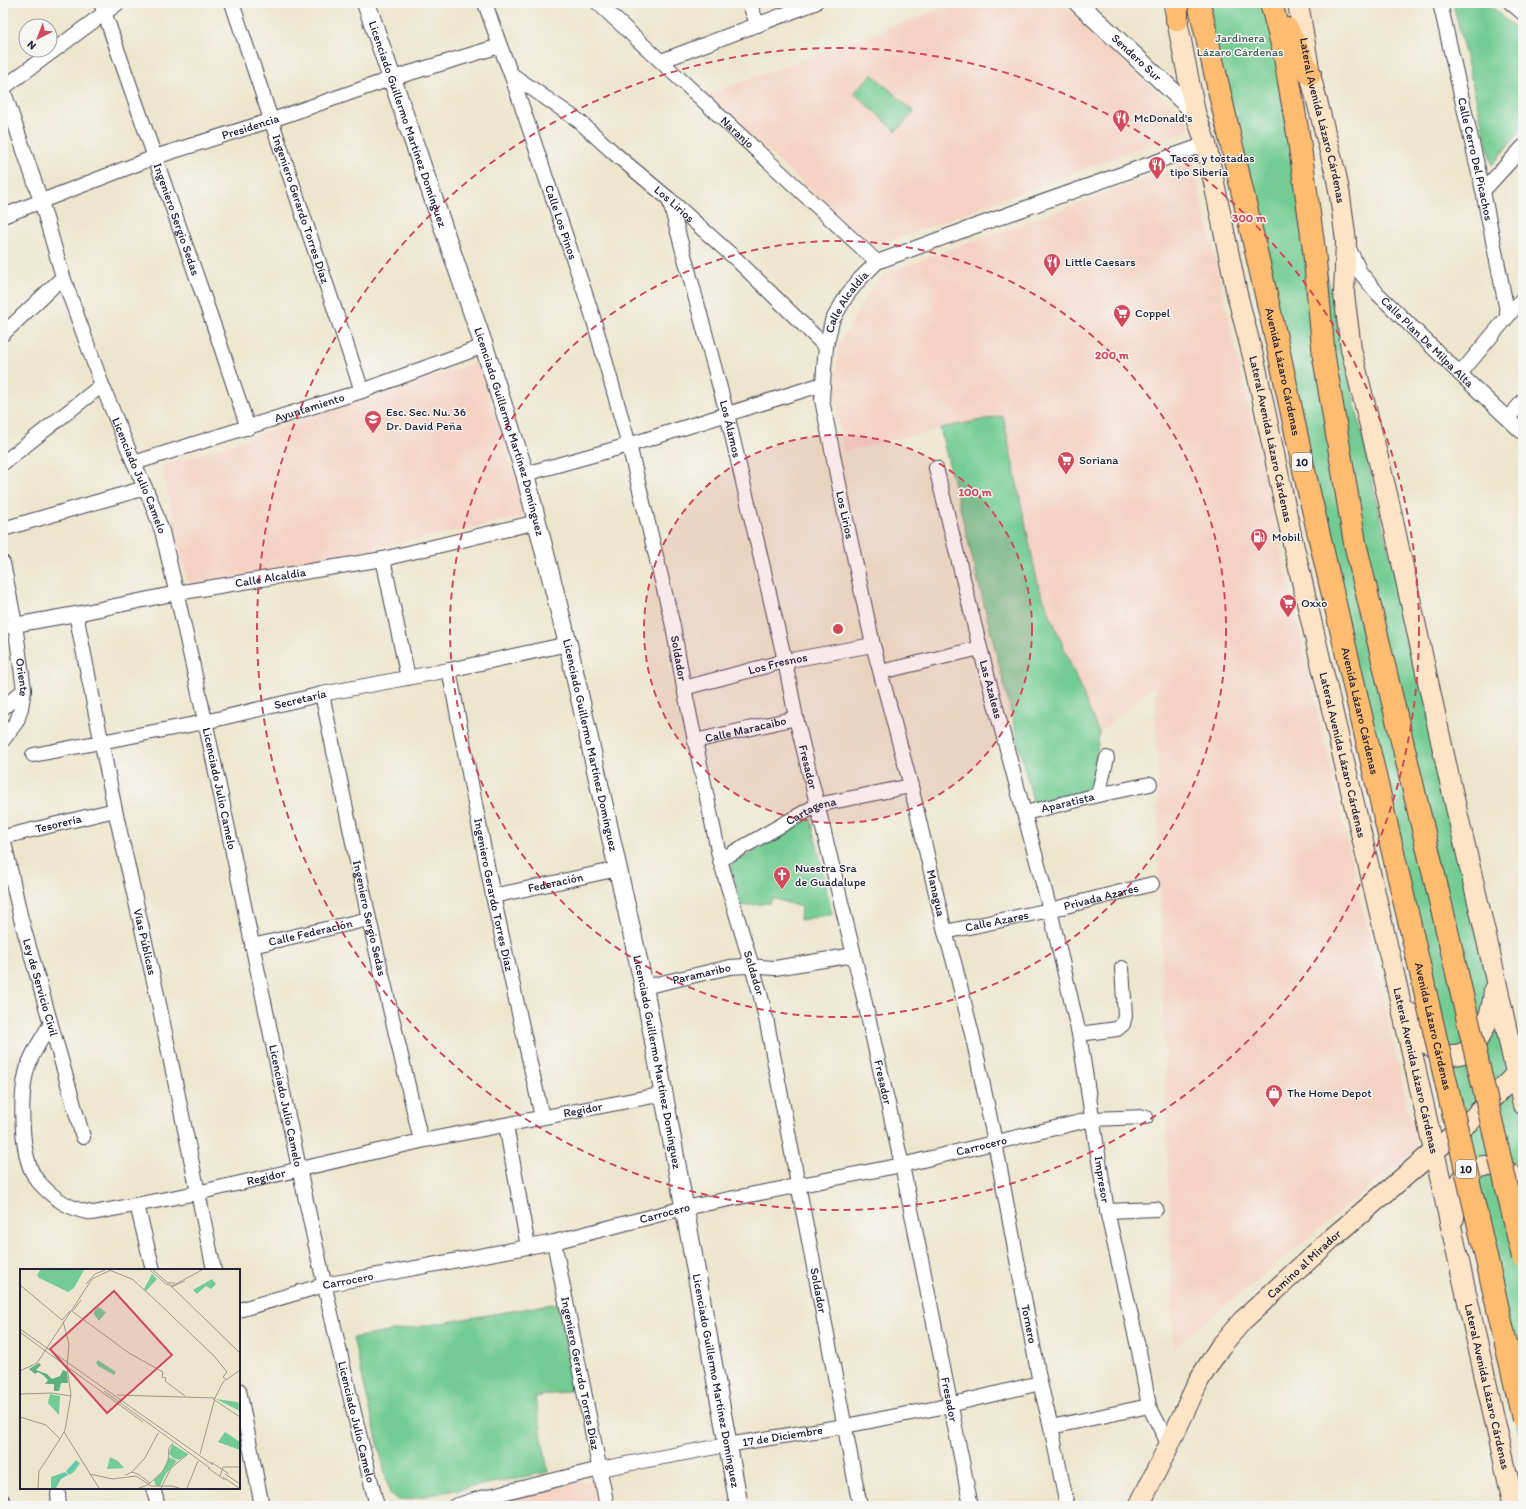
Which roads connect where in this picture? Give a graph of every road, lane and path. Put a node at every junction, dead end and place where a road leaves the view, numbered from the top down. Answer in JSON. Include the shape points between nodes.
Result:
{"nodes":[{"id":1,"x":118,"y":3,"type":"edge"},
{"id":2,"x":232,"y":3,"type":"edge"},
{"id":3,"x":366,"y":3,"type":"edge"},
{"id":4,"x":485,"y":3,"type":"edge"},
{"id":5,"x":598,"y":3,"type":"edge"},
{"id":6,"x":749,"y":3,"type":"edge"},
{"id":7,"x":815,"y":3,"type":"edge"},
{"id":8,"x":1078,"y":3,"type":"edge"},
{"id":9,"x":1199,"y":3,"type":"edge"},
{"id":10,"x":1273,"y":3,"type":"edge"},
{"id":11,"x":1298,"y":3,"type":"edge"},
{"id":12,"x":1440,"y":3,"type":"edge"},
{"id":13,"x":1511,"y":3,"type":"edge"},
{"id":14,"x":103,"y":7,"type":"edge"},
{"id":15,"x":1176,"y":9,"type":"edge"},
{"id":16,"x":1523,"y":13,"type":"edge"},
{"id":17,"x":758,"y":25,"type":"junction"},
{"id":18,"x":500,"y":46,"type":"junction"},
{"id":19,"x":660,"y":61,"type":"junction"},
{"id":20,"x":511,"y":74,"type":"junction"},
{"id":21,"x":1310,"y":74,"type":"junction"},
{"id":22,"x":393,"y":78,"type":"junction"},
{"id":23,"x":3,"y":89,"type":"edge"},
{"id":24,"x":1195,"y":112,"type":"junction"},
{"id":25,"x":272,"y":120,"type":"junction"},
{"id":26,"x":1206,"y":144,"type":"junction"},
{"id":27,"x":1523,"y":147,"type":"edge"},
{"id":28,"x":155,"y":157,"type":"junction"},
{"id":29,"x":1483,"y":191,"type":"junction"},
{"id":30,"x":669,"y":199,"type":"junction"},
{"id":31,"x":41,"y":201,"type":"junction"},
{"id":32,"x":3,"y":216,"type":"edge"},
{"id":33,"x":1346,"y":241,"type":"junction"},
{"id":34,"x":877,"y":262,"type":"junction"},
{"id":35,"x":63,"y":277,"type":"junction"},
{"id":36,"x":1523,"y":298,"type":"edge"},
{"id":37,"x":1508,"y":316,"type":"junction"},
{"id":38,"x":3,"y":334,"type":"edge"},
{"id":39,"x":484,"y":346,"type":"junction"},
{"id":40,"x":826,"y":347,"type":"junction"},
{"id":41,"x":1460,"y":374,"type":"junction"},
{"id":42,"x":823,"y":384,"type":"junction"},
{"id":43,"x":102,"y":385,"type":"junction"},
{"id":44,"x":362,"y":391,"type":"junction"},
{"id":45,"x":1523,"y":401,"type":"edge"},
{"id":46,"x":727,"y":414,"type":"junction"},
{"id":47,"x":1508,"y":418,"type":"junction"},
{"id":48,"x":248,"y":428,"type":"junction"},
{"id":49,"x":1523,"y":433,"type":"edge"},
{"id":50,"x":629,"y":445,"type":"junction"},
{"id":51,"x":3,"y":463,"type":"edge"},
{"id":52,"x":134,"y":463,"type":"junction"},
{"id":53,"x":936,"y":468,"type":"dead end"},
{"id":54,"x":525,"y":474,"type":"junction"},
{"id":55,"x":145,"y":488,"type":"junction"},
{"id":56,"x":537,"y":522,"type":"junction"},
{"id":57,"x":3,"y":529,"type":"edge"},
{"id":58,"x":383,"y":559,"type":"junction"},
{"id":59,"x":3,"y":563,"type":"edge"},
{"id":60,"x":177,"y":593,"type":"junction"},
{"id":61,"x":76,"y":614,"type":"junction"},
{"id":62,"x":9,"y":625,"type":"edge"},
{"id":63,"x":568,"y":644,"type":"junction"},
{"id":64,"x":873,"y":645,"type":"junction"},
{"id":65,"x":980,"y":648,"type":"junction"},
{"id":66,"x":785,"y":661,"type":"junction"},
{"id":67,"x":449,"y":670,"type":"junction"},
{"id":68,"x":881,"y":672,"type":"junction"},
{"id":69,"x":408,"y":678,"type":"junction"},
{"id":70,"x":684,"y":688,"type":"junction"},
{"id":71,"x":24,"y":690,"type":"junction"},
{"id":72,"x":322,"y":694,"type":"junction"},
{"id":73,"x":3,"y":708,"type":"edge"},
{"id":74,"x":796,"y":718,"type":"junction"},
{"id":75,"x":205,"y":722,"type":"junction"},
{"id":76,"x":3,"y":740,"type":"edge"},
{"id":77,"x":695,"y":741,"type":"junction"},
{"id":78,"x":102,"y":743,"type":"junction"},
{"id":79,"x":33,"y":755,"type":"dead end"},
{"id":80,"x":1107,"y":758,"type":"dead end"},
{"id":81,"x":1150,"y":784,"type":"dead end"},
{"id":82,"x":911,"y":786,"type":"junction"},
{"id":83,"x":1098,"y":795,"type":"junction"},
{"id":84,"x":817,"y":805,"type":"junction"},
{"id":85,"x":115,"y":810,"type":"junction"},
{"id":86,"x":1025,"y":813,"type":"junction"},
{"id":87,"x":3,"y":837,"type":"edge"},
{"id":88,"x":720,"y":860,"type":"junction"},
{"id":89,"x":618,"y":869,"type":"junction"},
{"id":90,"x":1152,"y":884,"type":"dead end"},
{"id":91,"x":493,"y":896,"type":"junction"},
{"id":92,"x":1050,"y":910,"type":"junction"},
{"id":93,"x":369,"y":919,"type":"junction"},
{"id":94,"x":945,"y":932,"type":"junction"},
{"id":95,"x":252,"y":946,"type":"junction"},
{"id":96,"x":854,"y":955,"type":"junction"},
{"id":97,"x":1491,"y":958,"type":"junction"},
{"id":98,"x":752,"y":967,"type":"junction"},
{"id":99,"x":1122,"y":968,"type":"dead end"},
{"id":100,"x":644,"y":987,"type":"junction"},
{"id":101,"x":1398,"y":992,"type":"junction"},
{"id":102,"x":50,"y":1025,"type":"junction"},
{"id":103,"x":1079,"y":1034,"type":"junction"},
{"id":104,"x":1519,"y":1069,"type":"edge"},
{"id":105,"x":664,"y":1094,"type":"junction"},
{"id":106,"x":1523,"y":1105,"type":"edge"},
{"id":107,"x":1146,"y":1117,"type":"dead end"},
{"id":108,"x":542,"y":1118,"type":"junction"},
{"id":109,"x":1092,"y":1119,"type":"junction"},
{"id":110,"x":506,"y":1125,"type":"junction"},
{"id":111,"x":83,"y":1137,"type":"dead end"},
{"id":112,"x":421,"y":1141,"type":"junction"},
{"id":113,"x":995,"y":1142,"type":"junction"},
{"id":114,"x":1434,"y":1150,"type":"junction"},
{"id":115,"x":902,"y":1164,"type":"junction"},
{"id":116,"x":299,"y":1169,"type":"junction"},
{"id":117,"x":797,"y":1185,"type":"junction"},
{"id":118,"x":1523,"y":1190,"type":"edge"},
{"id":119,"x":197,"y":1194,"type":"junction"},
{"id":120,"x":136,"y":1205,"type":"junction"},
{"id":121,"x":684,"y":1208,"type":"junction"},
{"id":122,"x":1156,"y":1209,"type":"dead end"},
{"id":123,"x":1107,"y":1211,"type":"junction"},
{"id":124,"x":1453,"y":1236,"type":"junction"},
{"id":125,"x":554,"y":1242,"type":"junction"},
{"id":126,"x":528,"y":1247,"type":"junction"},
{"id":127,"x":1523,"y":1257,"type":"edge"},
{"id":128,"x":153,"y":1269,"type":"edge"},
{"id":129,"x":214,"y":1269,"type":"edge"},
{"id":130,"x":324,"y":1285,"type":"junction"},
{"id":131,"x":240,"y":1310,"type":"edge"},
{"id":132,"x":1040,"y":1383,"type":"junction"},
{"id":133,"x":240,"y":1395,"type":"edge"},
{"id":134,"x":951,"y":1404,"type":"junction"},
{"id":135,"x":1149,"y":1406,"type":"junction"},
{"id":136,"x":1523,"y":1418,"type":"edge"},
{"id":137,"x":845,"y":1426,"type":"junction"},
{"id":138,"x":1051,"y":1427,"type":"junction"},
{"id":139,"x":727,"y":1445,"type":"junction"},
{"id":140,"x":1169,"y":1445,"type":"junction"},
{"id":141,"x":600,"y":1469,"type":"junction"},
{"id":142,"x":1515,"y":1484,"type":"edge"},
{"id":143,"x":153,"y":1489,"type":"edge"},
{"id":144,"x":3,"y":1501,"type":"edge"},
{"id":145,"x":4,"y":1506,"type":"edge"},
{"id":146,"x":158,"y":1506,"type":"edge"},
{"id":147,"x":262,"y":1506,"type":"edge"},
{"id":148,"x":377,"y":1506,"type":"edge"},
{"id":149,"x":454,"y":1506,"type":"edge"},
{"id":150,"x":607,"y":1506,"type":"edge"},
{"id":151,"x":739,"y":1506,"type":"edge"},
{"id":152,"x":860,"y":1506,"type":"edge"},
{"id":153,"x":971,"y":1506,"type":"edge"},
{"id":154,"x":1068,"y":1506,"type":"edge"},
{"id":155,"x":1139,"y":1506,"type":"edge"},
{"id":156,"x":1514,"y":1506,"type":"edge"}],
"edges":[{"from":1,"to":14,"type":"street"},
{"from":2,"to":25,"type":"street","name":"Ingeniero Gerardo Torres Díaz"},
{"from":3,"to":22,"type":"street","name":"Licenciado Guillermo Martínez Domínguez"},
{"from":4,"to":18,"type":"street","name":"Calle Los Pinos"},
{"from":5,"to":19,"type":"street","name":"Naranjo"},
{"from":6,"to":17,"type":"street"},
{"from":7,"to":17,"type":"street"},
{"from":8,"to":24,"type":"street","name":"Sendero Sur"},
{"from":9,"to":136,"type":"highway","name":"Avenida Lázaro Cárdenas","number":"10","bridge":true},
{"from":10,"to":21,"type":"highway"},
{"from":10,"to":127,"type":"highway","bridge":true,"via":[[1300,148],[1314,250],[1324,357],[1355,543]]},
{"from":11,"to":21,"type":"main road","name":"Lateral Avenida Lázaro Cárdenas"},
{"from":12,"to":29,"type":"street","name":"Calle Cerro Del Picachos"},
{"from":13,"to":16,"type":"street"},
{"from":14,"to":23,"type":"street"},
{"from":14,"to":28,"type":"street","name":"Ingeniero Sergio Sedas"},
{"from":15,"to":24,"type":"main road","name":"Lateral Avenida Lázaro Cárdenas"},
{"from":17,"to":19,"type":"street"},
{"from":18,"to":20,"type":"street","name":"Calle Los Pinos"},
{"from":18,"to":22,"type":"street","name":"Presidencia"},
{"from":19,"to":34,"type":"street","name":"Naranjo"},
{"from":20,"to":30,"type":"street","name":"Los Lirios","via":[[579,122]]},
{"from":20,"to":50,"type":"street","name":"Calle Los Pinos","via":[[592,314]]},
{"from":21,"to":33,"type":"main road","name":"Lateral Avenida Lázaro Cárdenas","via":[[1336,175]]},
{"from":22,"to":25,"type":"street","name":"Presidencia"},
{"from":22,"to":39,"type":"street","name":"Licenciado Guillermo Martínez Domínguez"},
{"from":23,"to":31,"type":"street","name":"Licenciado Julio Camelo"},
{"from":24,"to":26,"type":"main road","name":"Lateral Avenida Lázaro Cárdenas"},
{"from":25,"to":28,"type":"street","name":"Presidencia"},
{"from":25,"to":44,"type":"street","name":"Ingeniero Gerardo Torres Díaz"},
{"from":26,"to":34,"type":"street","name":"Calle Alcaldía"},
{"from":26,"to":101,"type":"main road","name":"Lateral Avenida Lázaro Cárdenas","via":[[1237,294],[1266,412],[1290,533]]},
{"from":27,"to":29,"type":"street"},
{"from":28,"to":31,"type":"street","name":"Presidencia"},
{"from":28,"to":48,"type":"street","name":"Ingeniero Sergio Sedas"},
{"from":29,"to":37,"type":"street","name":"Calle Cerro Del Picachos"},
{"from":30,"to":40,"type":"street","name":"Los Lirios","via":[[738,260]]},
{"from":30,"to":46,"type":"street","name":"Los Álamos"},
{"from":31,"to":32,"type":"street","name":"Presidencia"},
{"from":31,"to":35,"type":"street","name":"Licenciado Julio Camelo"},
{"from":33,"to":41,"type":"street","name":"Calle Plan De Milpa Alta","via":[[1367,282]]},
{"from":33,"to":97,"type":"main road","name":"Lateral Avenida Lázaro Cárdenas","via":[[1344,294],[1351,349],[1388,498]]},
{"from":34,"to":40,"type":"street","name":"Calle Alcaldía","via":[[847,295],[832,321]]},
{"from":35,"to":38,"type":"street"},
{"from":35,"to":43,"type":"street","name":"Licenciado Julio Camelo"},
{"from":36,"to":37,"type":"street"},
{"from":37,"to":41,"type":"street"},
{"from":39,"to":44,"type":"street","name":"Ayuntamiento"},
{"from":39,"to":54,"type":"street","name":"Licenciado Guillermo Martínez Domínguez"},
{"from":40,"to":42,"type":"street","name":"Calle Alcaldía"},
{"from":41,"to":47,"type":"street","name":"Calle Plan De Milpa Alta"},
{"from":42,"to":46,"type":"street"},
{"from":42,"to":64,"type":"street","name":"Los Lirios","via":[[823,407]]},
{"from":43,"to":51,"type":"street"},
{"from":43,"to":52,"type":"street","name":"Licenciado Julio Camelo"},
{"from":44,"to":48,"type":"street","name":"Ayuntamiento"},
{"from":45,"to":47,"type":"street"},
{"from":46,"to":50,"type":"street"},
{"from":46,"to":66,"type":"street","name":"Los Álamos"},
{"from":47,"to":49,"type":"street","name":"Calle Plan De Milpa Alta"},
{"from":48,"to":52,"type":"street","name":"Ayuntamiento"},
{"from":50,"to":54,"type":"street"},
{"from":50,"to":70,"type":"street","name":"Soldador","via":[[673,626]]},
{"from":52,"to":55,"type":"street","name":"Licenciado Julio Camelo"},
{"from":53,"to":65,"type":"street","name":"Las Azaleas"},
{"from":54,"to":56,"type":"street","name":"Licenciado Guillermo Martínez Domínguez"},
{"from":55,"to":57,"type":"street"},
{"from":55,"to":60,"type":"street","name":"Licenciado Julio Camelo","via":[[162,531]]},
{"from":56,"to":58,"type":"street","name":"Calle Alcaldía"},
{"from":56,"to":63,"type":"street","name":"Licenciado Guillermo Martínez Domínguez"},
{"from":58,"to":60,"type":"street","name":"Calle Alcaldía"},
{"from":58,"to":69,"type":"street"},
{"from":59,"to":62,"type":"street","name":"Oriente"},
{"from":60,"to":61,"type":"street","name":"Calle Alcaldía"},
{"from":60,"to":75,"type":"street","name":"Licenciado Julio Camelo"},
{"from":61,"to":62,"type":"street","name":"Calle Alcaldía"},
{"from":61,"to":78,"type":"street","name":"Vías Públicas"},
{"from":62,"to":71,"type":"street","name":"Oriente"},
{"from":63,"to":67,"type":"street","name":"Secretaría"},
{"from":63,"to":89,"type":"street","name":"Licenciado Guillermo Martínez Domínguez"},
{"from":64,"to":66,"type":"street","name":"Los Fresnos"},
{"from":64,"to":68,"type":"street","name":"Managua"},
{"from":65,"to":68,"type":"street"},
{"from":65,"to":86,"type":"street","name":"Las Azaleas"},
{"from":66,"to":70,"type":"street","name":"Los Fresnos"},
{"from":66,"to":74,"type":"street","name":"Fresador"},
{"from":67,"to":69,"type":"street","name":"Secretaría"},
{"from":67,"to":91,"type":"street","name":"Ingeniero Gerardo Torres Díaz"},
{"from":68,"to":82,"type":"street","name":"Managua"},
{"from":69,"to":72,"type":"street","name":"Secretaría"},
{"from":70,"to":77,"type":"street","name":"Soldador"},
{"from":71,"to":73,"type":"street"},
{"from":71,"to":76,"type":"street","name":"Oriente","via":[[17,721]]},
{"from":72,"to":75,"type":"street","name":"Secretaría"},
{"from":72,"to":93,"type":"street","name":"Ingeniero Sergio Sedas"},
{"from":74,"to":77,"type":"street","name":"Calle Maracaibo"},
{"from":74,"to":84,"type":"street","name":"Fresador"},
{"from":75,"to":78,"type":"street","name":"Secretaría"},
{"from":75,"to":95,"type":"street","name":"Licenciado Julio Camelo"},
{"from":77,"to":88,"type":"street","name":"Soldador"},
{"from":78,"to":79,"type":"street","name":"Secretaría"},
{"from":78,"to":85,"type":"street","name":"Vías Públicas"},
{"from":80,"to":83,"type":"street","name":"Aparatista"},
{"from":81,"to":83,"type":"street"},
{"from":82,"to":84,"type":"street","name":"Cartagena"},
{"from":82,"to":94,"type":"street","name":"Managua"},
{"from":83,"to":86,"type":"street","name":"Aparatista"},
{"from":84,"to":88,"type":"street","name":"Cartagena"},
{"from":84,"to":96,"type":"street","name":"Fresador"},
{"from":85,"to":87,"type":"street","name":"Tesorería"},
{"from":85,"to":119,"type":"street","name":"Vías Públicas","via":[[158,999]]},
{"from":86,"to":92,"type":"street","name":"Las Azaleas"},
{"from":87,"to":102,"type":"street","name":"Ley de Servicio Civil","via":[[21,919]]},
{"from":88,"to":98,"type":"street","name":"Soldador"},
{"from":89,"to":91,"type":"street","name":"Federación"},
{"from":89,"to":100,"type":"street","name":"Licenciado Guillermo Martínez Domínguez"},
{"from":90,"to":92,"type":"street","name":"Privada Azares"},
{"from":91,"to":108,"type":"street","name":"Ingeniero Gerardo Torres Díaz"},
{"from":92,"to":94,"type":"street","name":"Calle Azares"},
{"from":92,"to":103,"type":"street","name":"Impresor"},
{"from":93,"to":95,"type":"street","name":"Calle Federación"},
{"from":93,"to":112,"type":"street","name":"Ingeniero Sergio Sedas"},
{"from":94,"to":113,"type":"street","name":"Managua","via":[[969,1019]]},
{"from":95,"to":116,"type":"street","name":"Licenciado Julio Camelo"},
{"from":96,"to":98,"type":"street","name":"Paramaribo","via":[[775,968]]},
{"from":96,"to":115,"type":"street","name":"Fresador"},
{"from":97,"to":101,"type":"main road","via":[[1494,990],[1492,1006],[1480,1036],[1472,1047],[1457,1056],[1435,1051],[1426,1043]]},
{"from":97,"to":104,"type":"main road","name":"Lateral Avenida Lázaro Cárdenas"},
{"from":98,"to":100,"type":"street","name":"Paramaribo","via":[[730,968]]},
{"from":98,"to":117,"type":"street","name":"Soldador","via":[[767,1023]]},
{"from":99,"to":103,"type":"street","via":[[1125,1016],[1123,1024],[1117,1029]]},
{"from":100,"to":105,"type":"street","name":"Licenciado Guillermo Martínez Domínguez"},
{"from":101,"to":114,"type":"main road","name":"Lateral Avenida Lázaro Cárdenas"},
{"from":102,"to":111,"type":"street","name":"Ley de Servicio Civil"},
{"from":102,"to":120,"type":"street","name":"Regidor","via":[[30,1060],[23,1088],[21,1111],[27,1158],[36,1179],[61,1202],[82,1211],[93,1213]]},
{"from":103,"to":109,"type":"street","name":"Impresor"},
{"from":104,"to":106,"type":"main road","name":"Lateral Avenida Lázaro Cárdenas"},
{"from":104,"to":114,"type":"main road","name":"Camino al Mirador","via":[[1472,1119]]},
{"from":105,"to":108,"type":"street","name":"Regidor"},
{"from":105,"to":121,"type":"street","name":"Licenciado Guillermo Martínez Domínguez"},
{"from":107,"to":109,"type":"street","name":"Carrocero"},
{"from":108,"to":110,"type":"street","name":"Regidor"},
{"from":109,"to":113,"type":"street","name":"Carrocero"},
{"from":109,"to":123,"type":"street","name":"Impresor"},
{"from":110,"to":112,"type":"street","name":"Regidor"},
{"from":110,"to":126,"type":"street"},
{"from":112,"to":116,"type":"street","name":"Regidor"},
{"from":113,"to":115,"type":"street","name":"Carrocero"},
{"from":113,"to":132,"type":"street","name":"Tornero"},
{"from":114,"to":124,"type":"main road","name":"Lateral Avenida Lázaro Cárdenas"},
{"from":114,"to":140,"type":"main road","name":"Camino al Mirador","via":[[1331,1239],[1242,1321],[1220,1347],[1199,1380]]},
{"from":115,"to":117,"type":"street","name":"Carrocero"},
{"from":115,"to":134,"type":"street","name":"Fresador"},
{"from":116,"to":119,"type":"street","name":"Regidor"},
{"from":116,"to":130,"type":"street","name":"Licenciado Julio Camelo"},
{"from":117,"to":121,"type":"street","name":"Carrocero"},
{"from":117,"to":137,"type":"street","name":"Soldador"},
{"from":118,"to":124,"type":"main road","via":[[1511,1174],[1499,1168],[1482,1166],[1467,1173],[1459,1182]]},
{"from":119,"to":120,"type":"street","name":"Regidor"},
{"from":119,"to":129,"type":"street","name":"Vías Públicas"},
{"from":120,"to":128,"type":"street"},
{"from":121,"to":125,"type":"street","name":"Carrocero"},
{"from":121,"to":139,"type":"street","name":"Licenciado Guillermo Martínez Domínguez"},
{"from":122,"to":123,"type":"street"},
{"from":123,"to":135,"type":"street","name":"Impresor"},
{"from":124,"to":142,"type":"main road","name":"Lateral Avenida Lázaro Cárdenas"},
{"from":125,"to":126,"type":"street","name":"Carrocero"},
{"from":125,"to":141,"type":"street","name":"Ingeniero Gerardo Torres Díaz"},
{"from":126,"to":130,"type":"street","name":"Carrocero"},
{"from":130,"to":131,"type":"street","name":"Carrocero"},
{"from":130,"to":148,"type":"street","name":"Licenciado Julio Camelo"},
{"from":132,"to":134,"type":"street","name":"17 de Diciembre"},
{"from":132,"to":138,"type":"street","name":"Tornero"},
{"from":133,"to":147,"type":"street"},
{"from":134,"to":137,"type":"street","name":"17 de Diciembre"},
{"from":134,"to":153,"type":"street","name":"Fresador"},
{"from":135,"to":138,"type":"street"},
{"from":135,"to":140,"type":"street","name":"Impresor"},
{"from":137,"to":139,"type":"street","name":"17 de Diciembre"},
{"from":137,"to":152,"type":"street","name":"Soldador"},
{"from":138,"to":154,"type":"street","name":"Tornero"},
{"from":139,"to":141,"type":"street","name":"17 de Diciembre"},
{"from":139,"to":151,"type":"street","name":"Licenciado Guillermo Martínez Domínguez"},
{"from":140,"to":155,"type":"main road","name":"Camino al Mirador"},
{"from":141,"to":149,"type":"street","name":"17 de Diciembre"},
{"from":141,"to":150,"type":"street","name":"Ingeniero Gerardo Torres Díaz"},
{"from":142,"to":156,"type":"main road","name":"Lateral Avenida Lázaro Cárdenas"},
{"from":143,"to":146,"type":"street"},
{"from":144,"to":145,"type":"street"}]}
